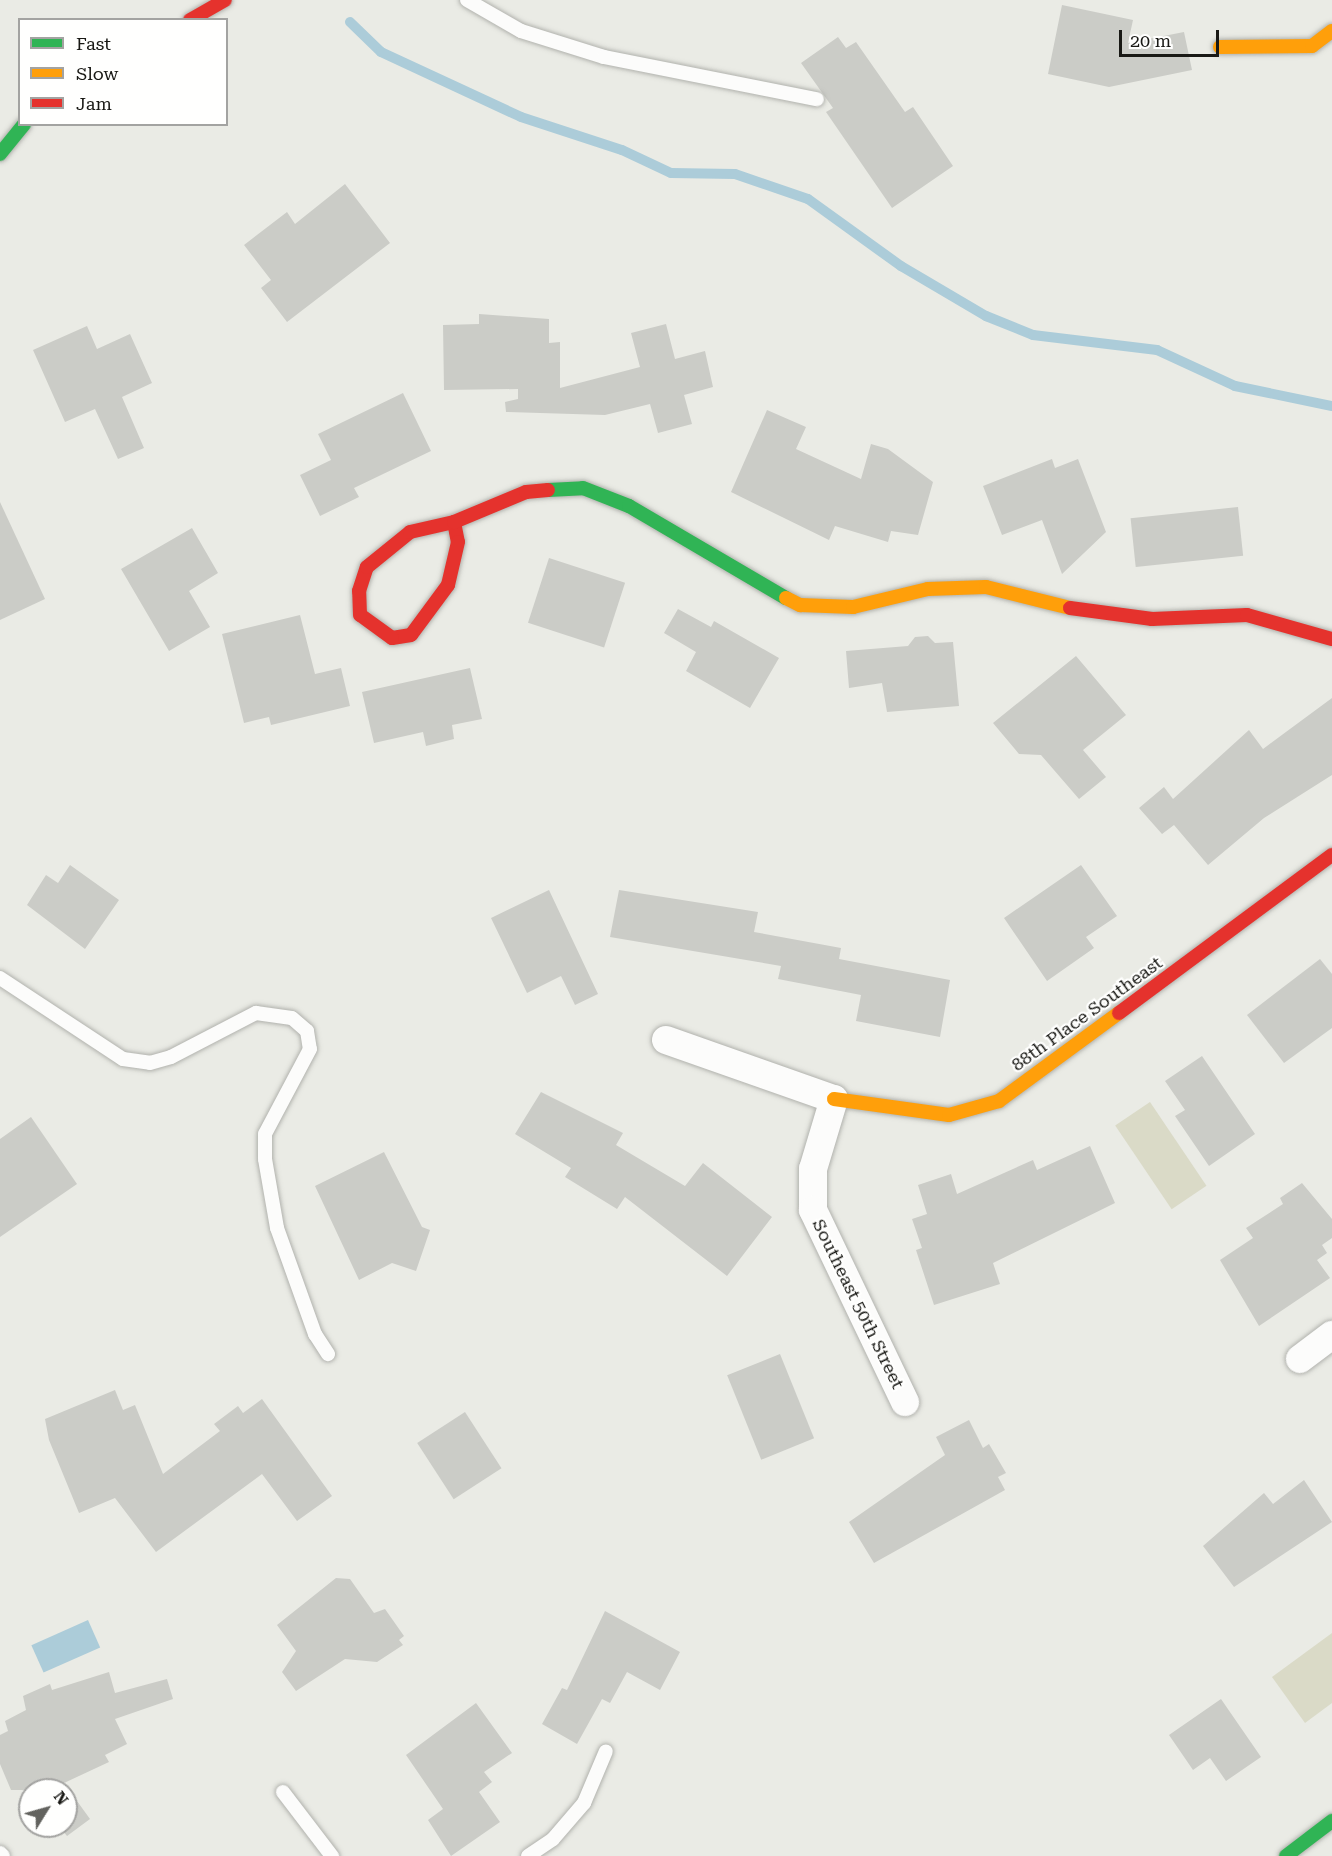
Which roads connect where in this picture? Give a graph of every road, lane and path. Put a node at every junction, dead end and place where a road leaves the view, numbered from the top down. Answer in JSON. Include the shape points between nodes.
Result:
{"nodes":[{"id":1,"x":225,"y":0,"type":"edge"},
{"id":2,"x":467,"y":0,"type":"edge"},
{"id":3,"x":194,"y":18,"type":"edge"},
{"id":4,"x":1332,"y":31,"type":"edge"},
{"id":5,"x":1220,"y":47,"type":"dead end"},
{"id":6,"x":817,"y":99,"type":"dead end"},
{"id":7,"x":0,"y":122,"type":"edge"},
{"id":8,"x":18,"y":124,"type":"edge"},
{"id":9,"x":23,"y":126,"type":"edge"},
{"id":10,"x":0,"y":154,"type":"edge"},
{"id":11,"x":454,"y":522,"type":"junction"},
{"id":12,"x":1332,"y":639,"type":"edge"},
{"id":13,"x":1332,"y":855,"type":"edge"},
{"id":14,"x":0,"y":978,"type":"edge"},
{"id":15,"x":666,"y":1040,"type":"dead end"},
{"id":16,"x":834,"y":1099,"type":"junction"},
{"id":17,"x":1332,"y":1335,"type":"edge"},
{"id":18,"x":328,"y":1354,"type":"dead end"},
{"id":19,"x":1300,"y":1359,"type":"dead end"},
{"id":20,"x":905,"y":1402,"type":"dead end"},
{"id":21,"x":606,"y":1751,"type":"dead end"},
{"id":22,"x":283,"y":1792,"type":"dead end"},
{"id":23,"x":1332,"y":1821,"type":"edge"},
{"id":24,"x":333,"y":1856,"type":"edge"},
{"id":25,"x":528,"y":1856,"type":"edge"},
{"id":26,"x":1286,"y":1856,"type":"edge"}],
"edges":[{"from":1,"to":3,"type":"street"},
{"from":2,"to":6,"type":"lane","via":[[521,32],[604,57]]},
{"from":4,"to":5,"type":"street","via":[[1312,46]]},
{"from":7,"to":8,"type":"lane"},
{"from":9,"to":10,"type":"street"},
{"from":11,"to":11,"type":"street","via":[[410,532],[383,551],[368,567],[359,591],[360,615],[392,638],[411,635],[448,585],[458,542]]},
{"from":11,"to":12,"type":"street","via":[[526,492],[583,488],[629,506],[740,576],[800,606],[853,607],[928,589],[986,587],[1074,609],[1152,619],[1246,615]]},
{"from":13,"to":16,"type":"street","name":"88th Place Southeast","via":[[999,1101],[949,1115]]},
{"from":14,"to":18,"type":"lane","via":[[96,1044],[132,1060],[150,1063],[171,1057],[256,1013],[292,1018],[307,1032],[310,1049],[265,1134],[265,1159],[277,1227],[315,1335]]},
{"from":15,"to":16,"type":"street"},
{"from":16,"to":20,"type":"street","name":"Southeast 50th Street","via":[[813,1169],[813,1210]]},
{"from":17,"to":19,"type":"street"},
{"from":21,"to":25,"type":"lane","via":[[584,1803],[553,1839]]},
{"from":22,"to":24,"type":"lane"},
{"from":23,"to":26,"type":"street"}]}
